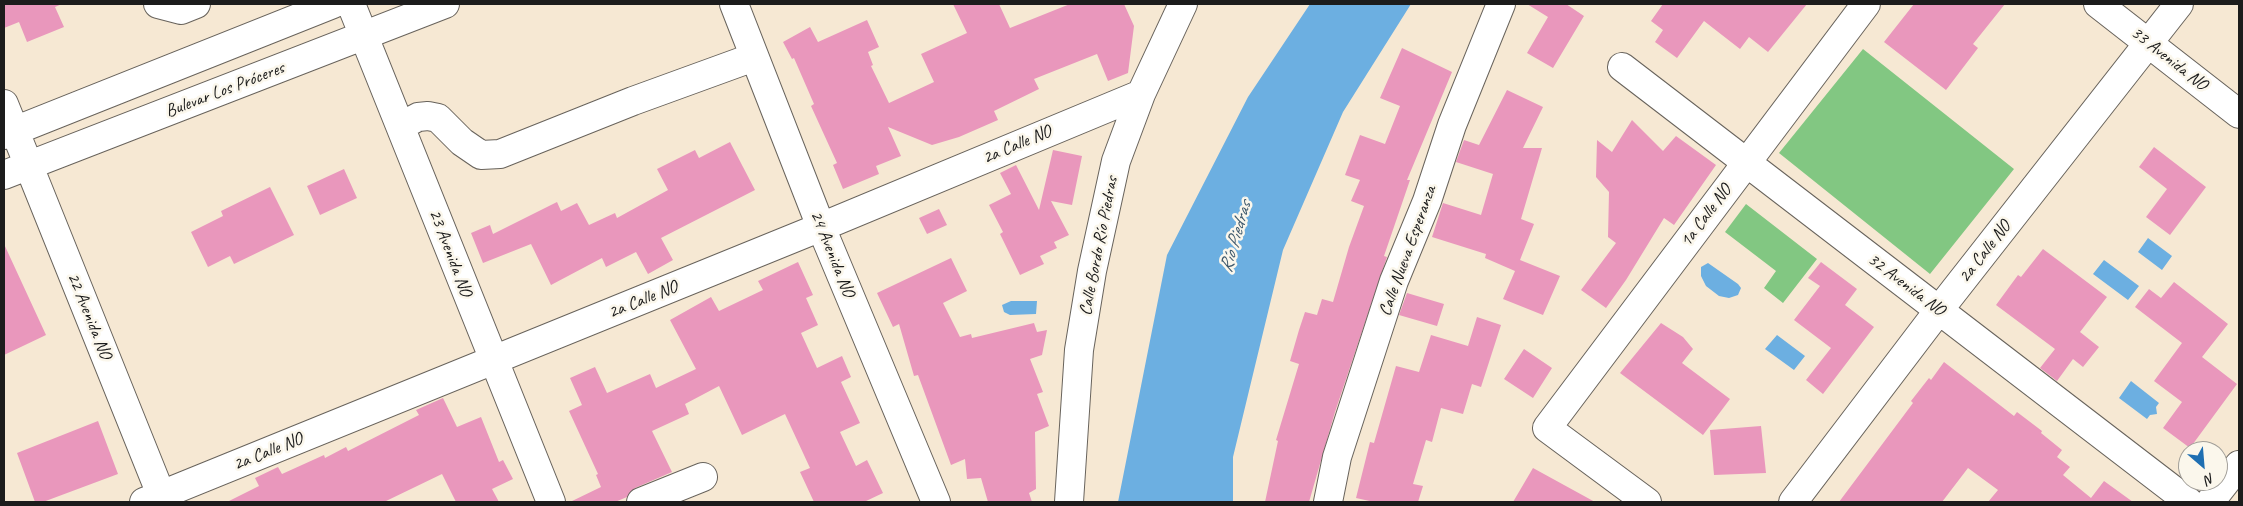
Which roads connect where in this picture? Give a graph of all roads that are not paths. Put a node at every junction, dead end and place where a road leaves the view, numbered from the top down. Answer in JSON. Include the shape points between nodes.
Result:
{"nodes":[{"id":1,"x":158,"y":4,"type":"edge"},
{"id":2,"x":196,"y":4,"type":"edge"},
{"id":3,"x":333,"y":4,"type":"edge"},
{"id":4,"x":351,"y":4,"type":"edge"},
{"id":5,"x":445,"y":4,"type":"edge"},
{"id":6,"x":734,"y":4,"type":"edge"},
{"id":7,"x":1183,"y":4,"type":"edge"},
{"id":8,"x":1501,"y":4,"type":"edge"},
{"id":9,"x":1866,"y":4,"type":"edge"},
{"id":10,"x":2098,"y":4,"type":"edge"},
{"id":11,"x":2179,"y":4,"type":"edge"},
{"id":12,"x":363,"y":37,"type":"junction"},
{"id":13,"x":2148,"y":43,"type":"junction"},
{"id":14,"x":754,"y":57,"type":"junction"},
{"id":15,"x":1622,"y":67,"type":"dead end"},
{"id":16,"x":1140,"y":94,"type":"junction"},
{"id":17,"x":4,"y":104,"type":"edge"},
{"id":18,"x":2239,"y":114,"type":"edge"},
{"id":19,"x":401,"y":126,"type":"junction"},
{"id":20,"x":9,"y":133,"type":"edge"},
{"id":21,"x":1746,"y":162,"type":"junction"},
{"id":22,"x":16,"y":170,"type":"edge"},
{"id":23,"x":821,"y":228,"type":"junction"},
{"id":24,"x":1939,"y":310,"type":"junction"},
{"id":25,"x":493,"y":361,"type":"junction"},
{"id":26,"x":2239,"y":464,"type":"edge"},
{"id":27,"x":703,"y":477,"type":"dead end"},
{"id":28,"x":157,"y":500,"type":"edge"},
{"id":29,"x":551,"y":502,"type":"edge"},
{"id":30,"x":641,"y":502,"type":"edge"},
{"id":31,"x":936,"y":502,"type":"edge"},
{"id":32,"x":1069,"y":502,"type":"edge"},
{"id":33,"x":1328,"y":502,"type":"edge"},
{"id":34,"x":1647,"y":502,"type":"edge"},
{"id":35,"x":1793,"y":502,"type":"edge"},
{"id":36,"x":2189,"y":502,"type":"edge"},
{"id":37,"x":2210,"y":502,"type":"edge"}],
"edges":[{"from":1,"to":2,"type":"street","via":[[181,10]]},
{"from":3,"to":20,"type":"street"},
{"from":4,"to":12,"type":"street","name":"23 Avenida NO"},
{"from":5,"to":12,"type":"street","name":"Bulevar Los Próceres"},
{"from":6,"to":14,"type":"street","name":"24 Avenida NO"},
{"from":7,"to":16,"type":"street","name":"Calle Bordo Río Piedras"},
{"from":8,"to":33,"type":"street","name":"Calle Nueva Esperanza","via":[[1394,281],[1337,457]]},
{"from":9,"to":21,"type":"street","name":"1a Calle NO"},
{"from":10,"to":13,"type":"street","name":"33 Avenida NO"},
{"from":11,"to":13,"type":"street","name":"2a Calle NO"},
{"from":12,"to":19,"type":"street","name":"23 Avenida NO"},
{"from":12,"to":22,"type":"street","name":"Bulevar Los Próceres"},
{"from":13,"to":18,"type":"street","name":"33 Avenida NO"},
{"from":13,"to":24,"type":"street","name":"2a Calle NO"},
{"from":14,"to":19,"type":"street","via":[[500,154],[481,155],[462,142],[438,118],[418,117]]},
{"from":14,"to":23,"type":"street","name":"24 Avenida NO"},
{"from":15,"to":21,"type":"street","name":"32 Avenida NO"},
{"from":16,"to":23,"type":"street","name":"2a Calle NO"},
{"from":16,"to":32,"type":"street","name":"Calle Bordo Río Piedras","via":[[1116,161],[1092,271],[1080,350]]},
{"from":17,"to":20,"type":"street","name":"22 Avenida NO"},
{"from":19,"to":25,"type":"street","name":"23 Avenida NO"},
{"from":20,"to":22,"type":"street","name":"22 Avenida NO"},
{"from":21,"to":24,"type":"street","name":"32 Avenida NO"},
{"from":21,"to":34,"type":"street","name":"1a Calle NO","via":[[1547,428]]},
{"from":22,"to":28,"type":"street","name":"22 Avenida NO"},
{"from":23,"to":25,"type":"street","name":"2a Calle NO"},
{"from":23,"to":31,"type":"street","name":"24 Avenida NO"},
{"from":24,"to":35,"type":"street","name":"2a Calle NO"},
{"from":24,"to":36,"type":"street","name":"32 Avenida NO"},
{"from":25,"to":28,"type":"street","name":"2a Calle NO"},
{"from":25,"to":29,"type":"street","name":"23 Avenida NO"},
{"from":26,"to":37,"type":"street"},
{"from":27,"to":30,"type":"street"}]}
